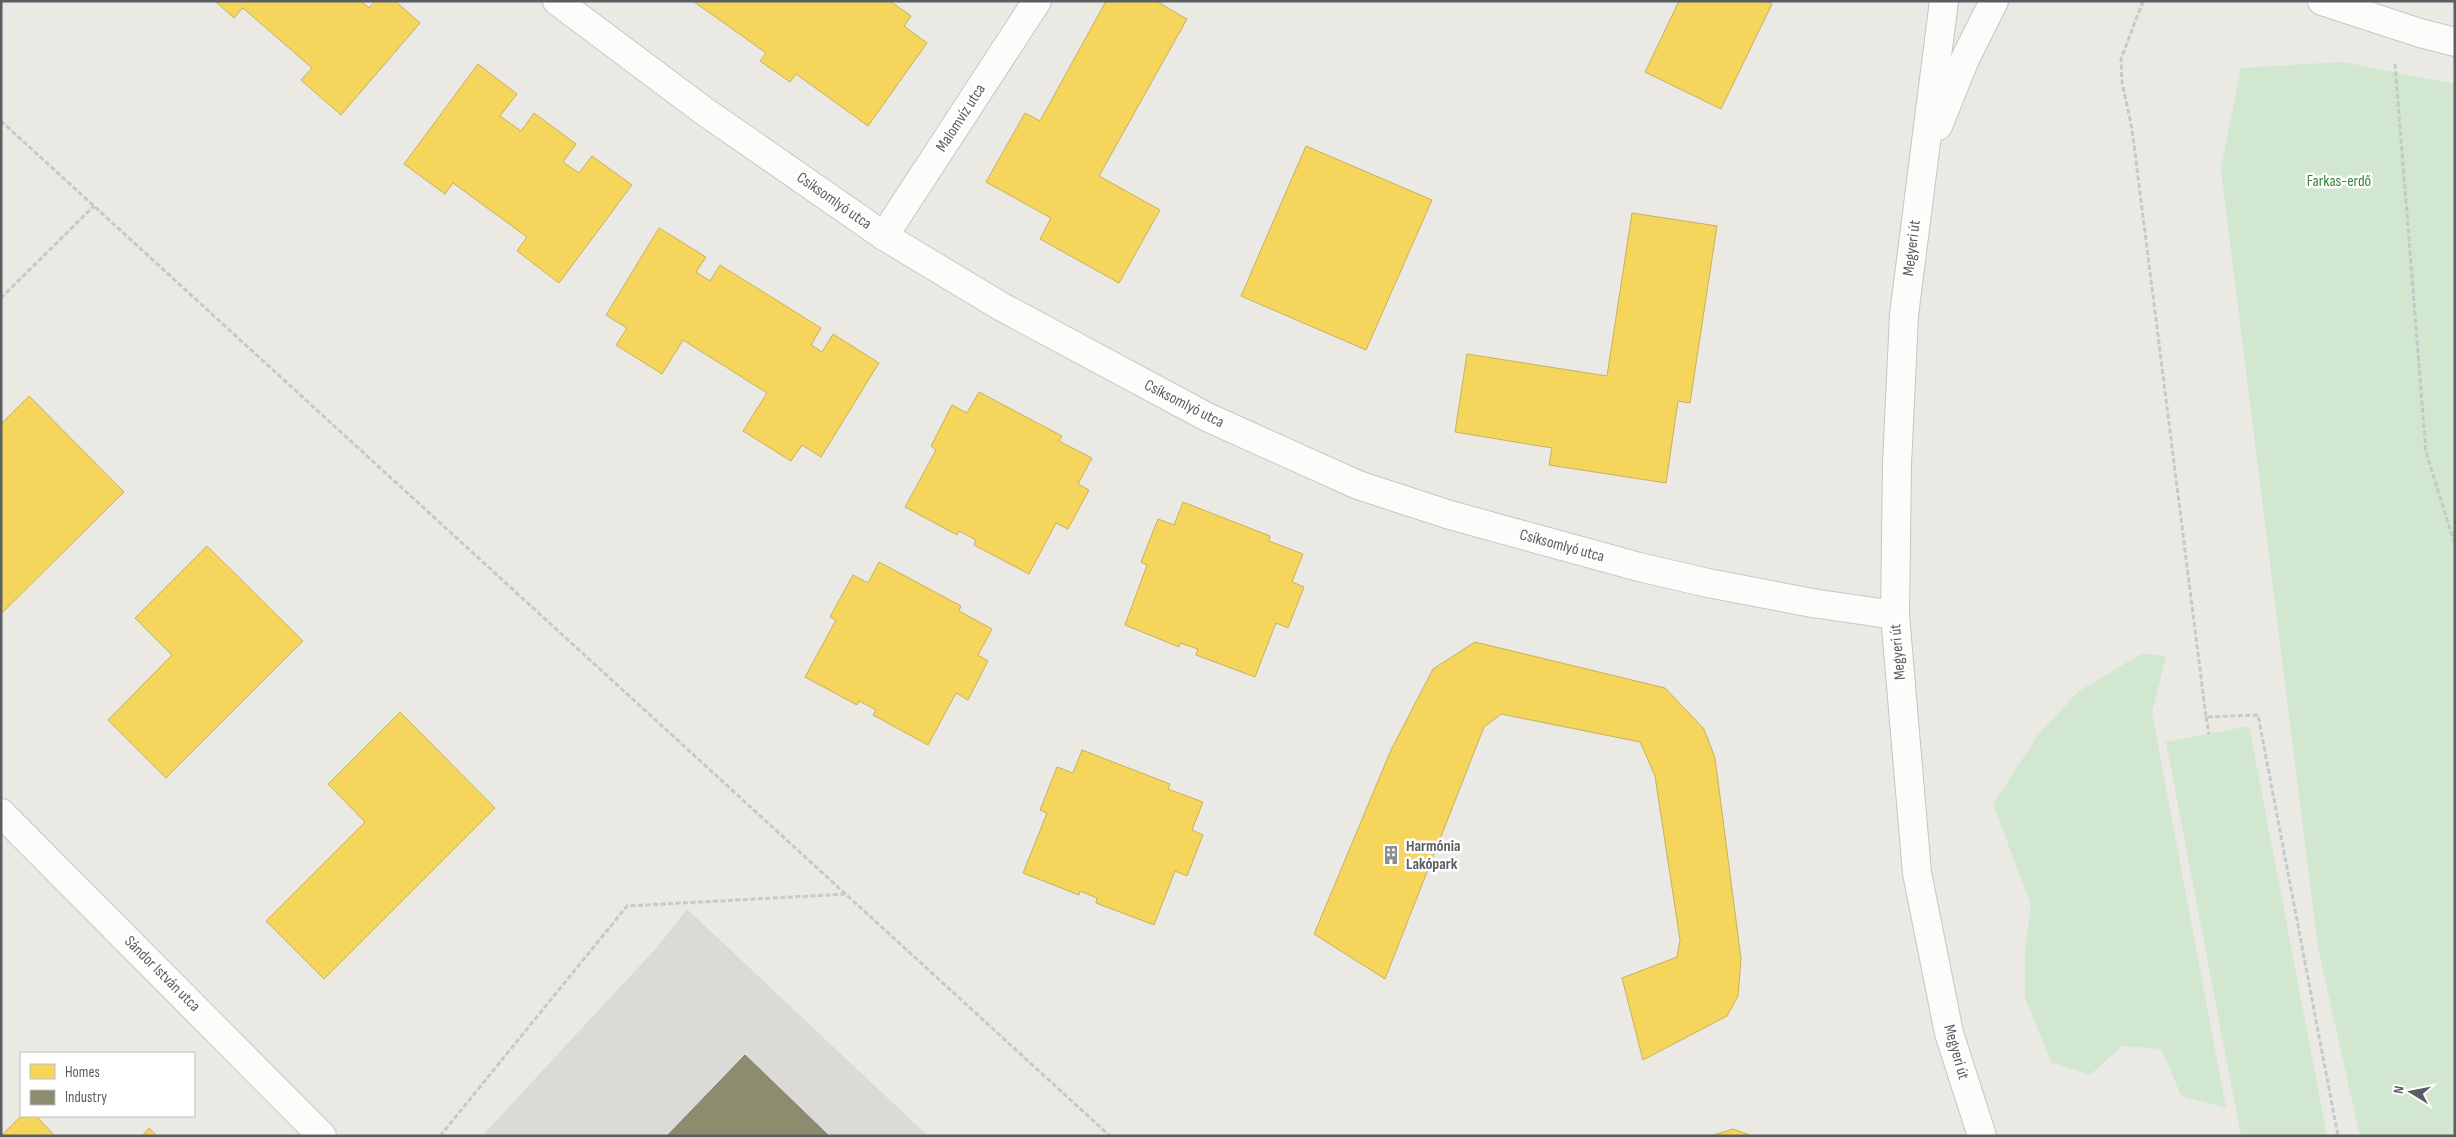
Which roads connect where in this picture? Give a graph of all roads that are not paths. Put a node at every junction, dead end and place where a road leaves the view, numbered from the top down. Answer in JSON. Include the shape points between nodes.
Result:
{"nodes":[{"id":1,"x":557,"y":1,"type":"edge"},
{"id":2,"x":1037,"y":1,"type":"edge"},
{"id":3,"x":1944,"y":1,"type":"edge"},
{"id":4,"x":1994,"y":1,"type":"edge"},
{"id":5,"x":2322,"y":1,"type":"edge"},
{"id":6,"x":2455,"y":42,"type":"edge"},
{"id":7,"x":1923,"y":162,"type":"junction"},
{"id":8,"x":884,"y":236,"type":"junction"},
{"id":9,"x":1895,"y":616,"type":"junction"},
{"id":10,"x":1,"y":813,"type":"edge"},
{"id":11,"x":322,"y":1136,"type":"edge"},
{"id":12,"x":1982,"y":1136,"type":"edge"}],
"edges":[{"from":1,"to":8,"type":"street","name":"Csíksomlyó utca","via":[[704,111]]},
{"from":2,"to":8,"type":"street","name":"Malomvíz utca"},
{"from":3,"to":7,"type":"street","name":"Megyeri út"},
{"from":4,"to":7,"type":"street","name":"Megyeri út","via":[[1965,59]]},
{"from":5,"to":6,"type":"street"},
{"from":7,"to":9,"type":"street","name":"Megyeri út","via":[[1904,315],[1897,464]]},
{"from":8,"to":9,"type":"street","name":"Csíksomlyó utca","via":[[1002,307],[1207,417],[1358,485],[1450,515],[1639,567],[1808,602]]},
{"from":9,"to":12,"type":"street","name":"Megyeri út","via":[[1917,873],[1949,1033]]},
{"from":10,"to":11,"type":"street","name":"Sándor István utca"}]}
